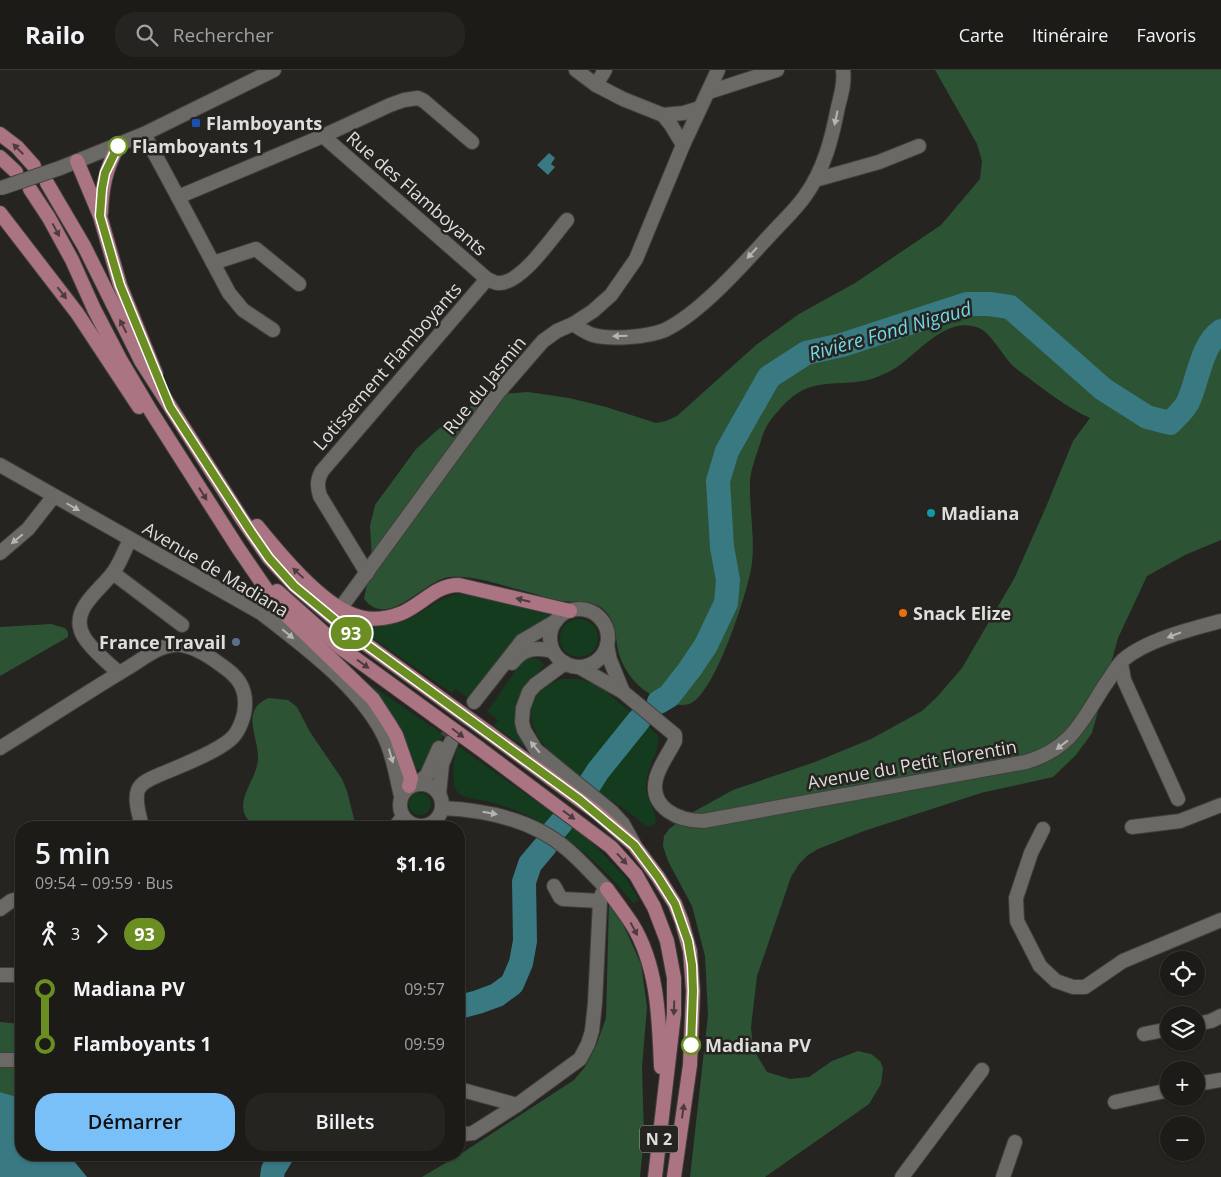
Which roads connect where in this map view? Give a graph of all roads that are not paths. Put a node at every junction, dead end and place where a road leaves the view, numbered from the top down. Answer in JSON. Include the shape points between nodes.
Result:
{"nodes":[{"id":1,"x":274,"y":70,"type":"edge"},
{"id":2,"x":576,"y":70,"type":"edge"},
{"id":3,"x":605,"y":70,"type":"edge"},
{"id":4,"x":718,"y":70,"type":"edge"},
{"id":5,"x":777,"y":70,"type":"edge"},
{"id":6,"x":843,"y":70,"type":"edge"},
{"id":7,"x":596,"y":85,"type":"junction"},
{"id":8,"x":709,"y":92,"type":"junction"},
{"id":9,"x":700,"y":108,"type":"junction"},
{"id":10,"x":663,"y":115,"type":"junction"},
{"id":11,"x":0,"y":134,"type":"edge"},
{"id":12,"x":144,"y":134,"type":"junction"},
{"id":13,"x":323,"y":136,"type":"junction"},
{"id":14,"x":472,"y":142,"type":"dead end"},
{"id":15,"x":683,"y":145,"type":"junction"},
{"id":16,"x":118,"y":146,"type":"junction"},
{"id":17,"x":919,"y":146,"type":"dead end"},
{"id":18,"x":0,"y":157,"type":"edge"},
{"id":19,"x":77,"y":161,"type":"junction"},
{"id":20,"x":34,"y":166,"type":"dead end"},
{"id":21,"x":16,"y":172,"type":"dead end"},
{"id":22,"x":815,"y":180,"type":"junction"},
{"id":23,"x":47,"y":183,"type":"dead end"},
{"id":24,"x":0,"y":188,"type":"edge"},
{"id":25,"x":30,"y":189,"type":"dead end"},
{"id":26,"x":178,"y":196,"type":"junction"},
{"id":27,"x":0,"y":213,"type":"edge"},
{"id":28,"x":100,"y":216,"type":"junction"},
{"id":29,"x":567,"y":220,"type":"dead end"},
{"id":30,"x":213,"y":263,"type":"junction"},
{"id":31,"x":487,"y":279,"type":"junction"},
{"id":32,"x":299,"y":284,"type":"dead end"},
{"id":33,"x":573,"y":324,"type":"junction"},
{"id":34,"x":273,"y":330,"type":"dead end"},
{"id":35,"x":170,"y":407,"type":"junction"},
{"id":36,"x":206,"y":463,"type":"junction"},
{"id":37,"x":0,"y":465,"type":"edge"},
{"id":38,"x":187,"y":468,"type":"junction"},
{"id":39,"x":54,"y":496,"type":"junction"},
{"id":40,"x":130,"y":540,"type":"junction"},
{"id":41,"x":238,"y":548,"type":"junction"},
{"id":42,"x":0,"y":553,"type":"edge"},
{"id":43,"x":113,"y":573,"type":"junction"},
{"id":44,"x":367,"y":573,"type":"junction"},
{"id":45,"x":345,"y":602,"type":"dead end"},
{"id":46,"x":570,"y":611,"type":"junction"},
{"id":47,"x":556,"y":621,"type":"junction"},
{"id":48,"x":1221,"y":621,"type":"edge"},
{"id":49,"x":182,"y":625,"type":"dead end"},
{"id":50,"x":607,"y":645,"type":"junction"},
{"id":51,"x":553,"y":651,"type":"junction"},
{"id":52,"x":1121,"y":662,"type":"junction"},
{"id":53,"x":572,"y":665,"type":"junction"},
{"id":54,"x":119,"y":673,"type":"junction"},
{"id":55,"x":623,"y":692,"type":"junction"},
{"id":56,"x":0,"y":748,"type":"edge"},
{"id":57,"x":568,"y":784,"type":"junction"},
{"id":58,"x":410,"y":789,"type":"junction"},
{"id":59,"x":439,"y":794,"type":"junction"},
{"id":60,"x":1178,"y":799,"type":"dead end"},
{"id":61,"x":1221,"y":805,"type":"edge"},
{"id":62,"x":442,"y":808,"type":"junction"},
{"id":63,"x":403,"y":817,"type":"junction"},
{"id":64,"x":141,"y":821,"type":"edge"},
{"id":65,"x":400,"y":821,"type":"edge"},
{"id":66,"x":409,"y":821,"type":"edge"},
{"id":67,"x":432,"y":821,"type":"edge"},
{"id":68,"x":1132,"y":826,"type":"dead end"},
{"id":69,"x":1043,"y":830,"type":"dead end"},
{"id":70,"x":554,"y":886,"type":"dead end"},
{"id":71,"x":603,"y":895,"type":"junction"},
{"id":72,"x":15,"y":900,"type":"edge"},
{"id":73,"x":0,"y":909,"type":"edge"},
{"id":74,"x":1221,"y":920,"type":"edge"},
{"id":75,"x":0,"y":975,"type":"edge"},
{"id":76,"x":15,"y":975,"type":"edge"},
{"id":77,"x":1221,"y":1016,"type":"edge"},
{"id":78,"x":1205,"y":1022,"type":"edge"},
{"id":79,"x":1160,"y":1031,"type":"edge"},
{"id":80,"x":1144,"y":1034,"type":"dead end"},
{"id":81,"x":0,"y":1060,"type":"edge"},
{"id":82,"x":15,"y":1060,"type":"edge"},
{"id":83,"x":982,"y":1070,"type":"dead end"},
{"id":84,"x":1221,"y":1080,"type":"edge"},
{"id":85,"x":1205,"y":1083,"type":"edge"},
{"id":86,"x":465,"y":1090,"type":"edge"},
{"id":87,"x":1160,"y":1092,"type":"edge"},
{"id":88,"x":663,"y":1101,"type":"junction"},
{"id":89,"x":1115,"y":1102,"type":"dead end"},
{"id":90,"x":517,"y":1105,"type":"junction"},
{"id":91,"x":465,"y":1134,"type":"edge"},
{"id":92,"x":1015,"y":1142,"type":"dead end"},
{"id":93,"x":655,"y":1177,"type":"edge"},
{"id":94,"x":674,"y":1177,"type":"edge"},
{"id":95,"x":902,"y":1177,"type":"edge"},
{"id":96,"x":1003,"y":1177,"type":"edge"}],
"edges":[{"from":1,"to":12,"type":"street"},
{"from":2,"to":7,"type":"street"},
{"from":3,"to":7,"type":"street"},
{"from":4,"to":8,"type":"street","name":"Rue du Jasmin"},
{"from":5,"to":8,"type":"street"},
{"from":6,"to":22,"type":"street","one_way":true,"via":[[834,127]]},
{"from":7,"to":10,"type":"street"},
{"from":8,"to":9,"type":"street","name":"Rue du Jasmin"},
{"from":9,"to":10,"type":"street"},
{"from":9,"to":15,"type":"street","name":"Rue du Jasmin"},
{"from":10,"to":15,"type":"street"},
{"from":20,"to":11,"type":"main road","one_way":true},
{"from":12,"to":16,"type":"street"},
{"from":12,"to":26,"type":"street"},
{"from":13,"to":14,"type":"street","name":"Rue des Flamboyants","via":[[390,104],[418,98]]},
{"from":13,"to":26,"type":"street","name":"Rue des Flamboyants"},
{"from":13,"to":31,"type":"street","name":"Rue des Flamboyants"},
{"from":15,"to":33,"type":"street","name":"Rue du Jasmin","via":[[636,259],[611,295]]},
{"from":16,"to":19,"type":"street"},
{"from":16,"to":28,"type":"main road","via":[[105,173]]},
{"from":17,"to":22,"type":"street","via":[[879,162]]},
{"from":18,"to":21,"type":"main road"},
{"from":19,"to":24,"type":"street","bridge":true},
{"from":19,"to":28,"type":"main road"},
{"from":22,"to":33,"type":"street","one_way":true,"via":[[805,196],[733,274],[665,330],[617,337],[593,335]]},
{"from":35,"to":23,"type":"main road","number":"N 2","one_way":true,"via":[[141,362],[84,246]]},
{"from":25,"to":38,"type":"main road","number":"N 2","one_way":true,"via":[[54,226],[120,359]]},
{"from":26,"to":30,"type":"street"},
{"from":27,"to":38,"type":"main road","one_way":true,"via":[[76,312],[138,406]]},
{"from":28,"to":35,"type":"main road","via":[[120,285]]},
{"from":29,"to":31,"type":"street","name":"Lotissement Flamboyants","via":[[523,272],[507,282]]},
{"from":30,"to":32,"type":"street","via":[[256,249]]},
{"from":30,"to":34,"type":"street","via":[[229,293],[243,310]]},
{"from":31,"to":44,"type":"street","name":"Lotissement Flamboyants","via":[[318,479],[320,496]]},
{"from":33,"to":44,"type":"street","name":"Rue du Jasmin","via":[[543,341],[497,394]]},
{"from":35,"to":36,"type":"main road","number":"N 2"},
{"from":46,"to":36,"type":"main road","one_way":true,"via":[[451,585],[438,589],[409,610],[390,617],[373,618],[346,612],[326,598],[277,551]]},
{"from":36,"to":57,"type":"main road","number":"N 2","bridge":true,"via":[[269,558],[294,586],[352,634],[446,702]]},
{"from":37,"to":39,"type":"street","name":"Avenue de Madiana"},
{"from":38,"to":41,"type":"main road","number":"N 2","one_way":true},
{"from":39,"to":40,"type":"street","name":"Avenue de Madiana","one_way":true},
{"from":39,"to":42,"type":"street","one_way":true,"via":[[28,529]]},
{"from":40,"to":43,"type":"street"},
{"from":40,"to":58,"type":"street","name":"Avenue de Madiana","one_way":true,"via":[[261,613],[325,665],[374,718]]},
{"from":41,"to":58,"type":"main road","via":[[280,608],[384,714],[396,734],[411,778]]},
{"from":41,"to":88,"type":"main road","number":"N 2","one_way":true,"bridge":true,"via":[[283,599],[322,632],[585,826],[611,847],[636,876],[654,907],[667,940],[674,978],[674,1014]]},
{"from":43,"to":49,"type":"street"},
{"from":43,"to":54,"type":"street","via":[[85,603],[80,620],[84,638]]},
{"from":44,"to":45,"type":"street","name":"Rue du Jasmin"},
{"from":46,"to":47,"type":"street"},
{"from":46,"to":50,"type":"street","via":[[585,610],[599,617],[607,630]]},
{"from":47,"to":51,"type":"street","via":[[550,637]]},
{"from":47,"to":51,"type":"street","via":[[522,640],[477,704],[523,652],[536,648]]},
{"from":48,"to":52,"type":"street","name":"Avenue du Petit Florentin","one_way":true,"via":[[1177,633],[1132,653]]},
{"from":50,"to":53,"type":"street","via":[[596,661],[588,665]]},
{"from":50,"to":55,"type":"street"},
{"from":51,"to":53,"type":"street","via":[[559,659]]},
{"from":52,"to":55,"type":"street","name":"Avenue du Petit Florentin","one_way":true,"via":[[1070,738],[1048,754],[1026,762],[703,821],[675,816],[658,801],[656,780],[676,738]]},
{"from":52,"to":60,"type":"street","via":[[1124,680]]},
{"from":53,"to":55,"type":"street"},
{"from":57,"to":53,"type":"street","one_way":true,"via":[[536,750],[522,722],[523,708],[535,685]]},
{"from":54,"to":56,"type":"street"},
{"from":54,"to":64,"type":"street","via":[[164,648],[184,646],[229,671],[240,681],[244,693],[242,720],[235,736],[147,780],[138,789]]},
{"from":94,"to":57,"type":"main road","number":"N 2","one_way":true,"via":[[690,1065],[693,1016],[688,941],[675,904],[634,845],[599,808]]},
{"from":58,"to":59,"type":"street","via":[[430,786]]},
{"from":58,"to":59,"type":"street","via":[[427,775],[448,740]]},
{"from":58,"to":63,"type":"street","via":[[399,803]]},
{"from":59,"to":62,"type":"street"},
{"from":61,"to":68,"type":"street","via":[[1180,821]]},
{"from":62,"to":67,"type":"street"},
{"from":62,"to":71,"type":"street","one_way":true,"via":[[499,815],[540,832],[567,849]]},
{"from":63,"to":65,"type":"street"},
{"from":63,"to":66,"type":"street"},
{"from":69,"to":74,"type":"street","via":[[1031,853],[1016,898],[1017,921],[1040,966],[1056,981],[1073,987],[1085,986],[1122,961]]},
{"from":70,"to":71,"type":"street","via":[[563,899]]},
{"from":71,"to":88,"type":"main road","one_way":true,"via":[[632,925],[650,968],[656,997]]},
{"from":71,"to":90,"type":"street","via":[[595,1003],[588,1044],[575,1064]]},
{"from":72,"to":73,"type":"street"},
{"from":75,"to":76,"type":"street"},
{"from":77,"to":78,"type":"street"},
{"from":79,"to":80,"type":"street"},
{"from":81,"to":82,"type":"street"},
{"from":83,"to":95,"type":"street"},
{"from":84,"to":85,"type":"street"},
{"from":86,"to":90,"type":"street"},
{"from":87,"to":89,"type":"street"},
{"from":88,"to":93,"type":"main road","number":"N 2"},
{"from":90,"to":91,"type":"street","via":[[473,1133]]},
{"from":92,"to":96,"type":"street"}]}
